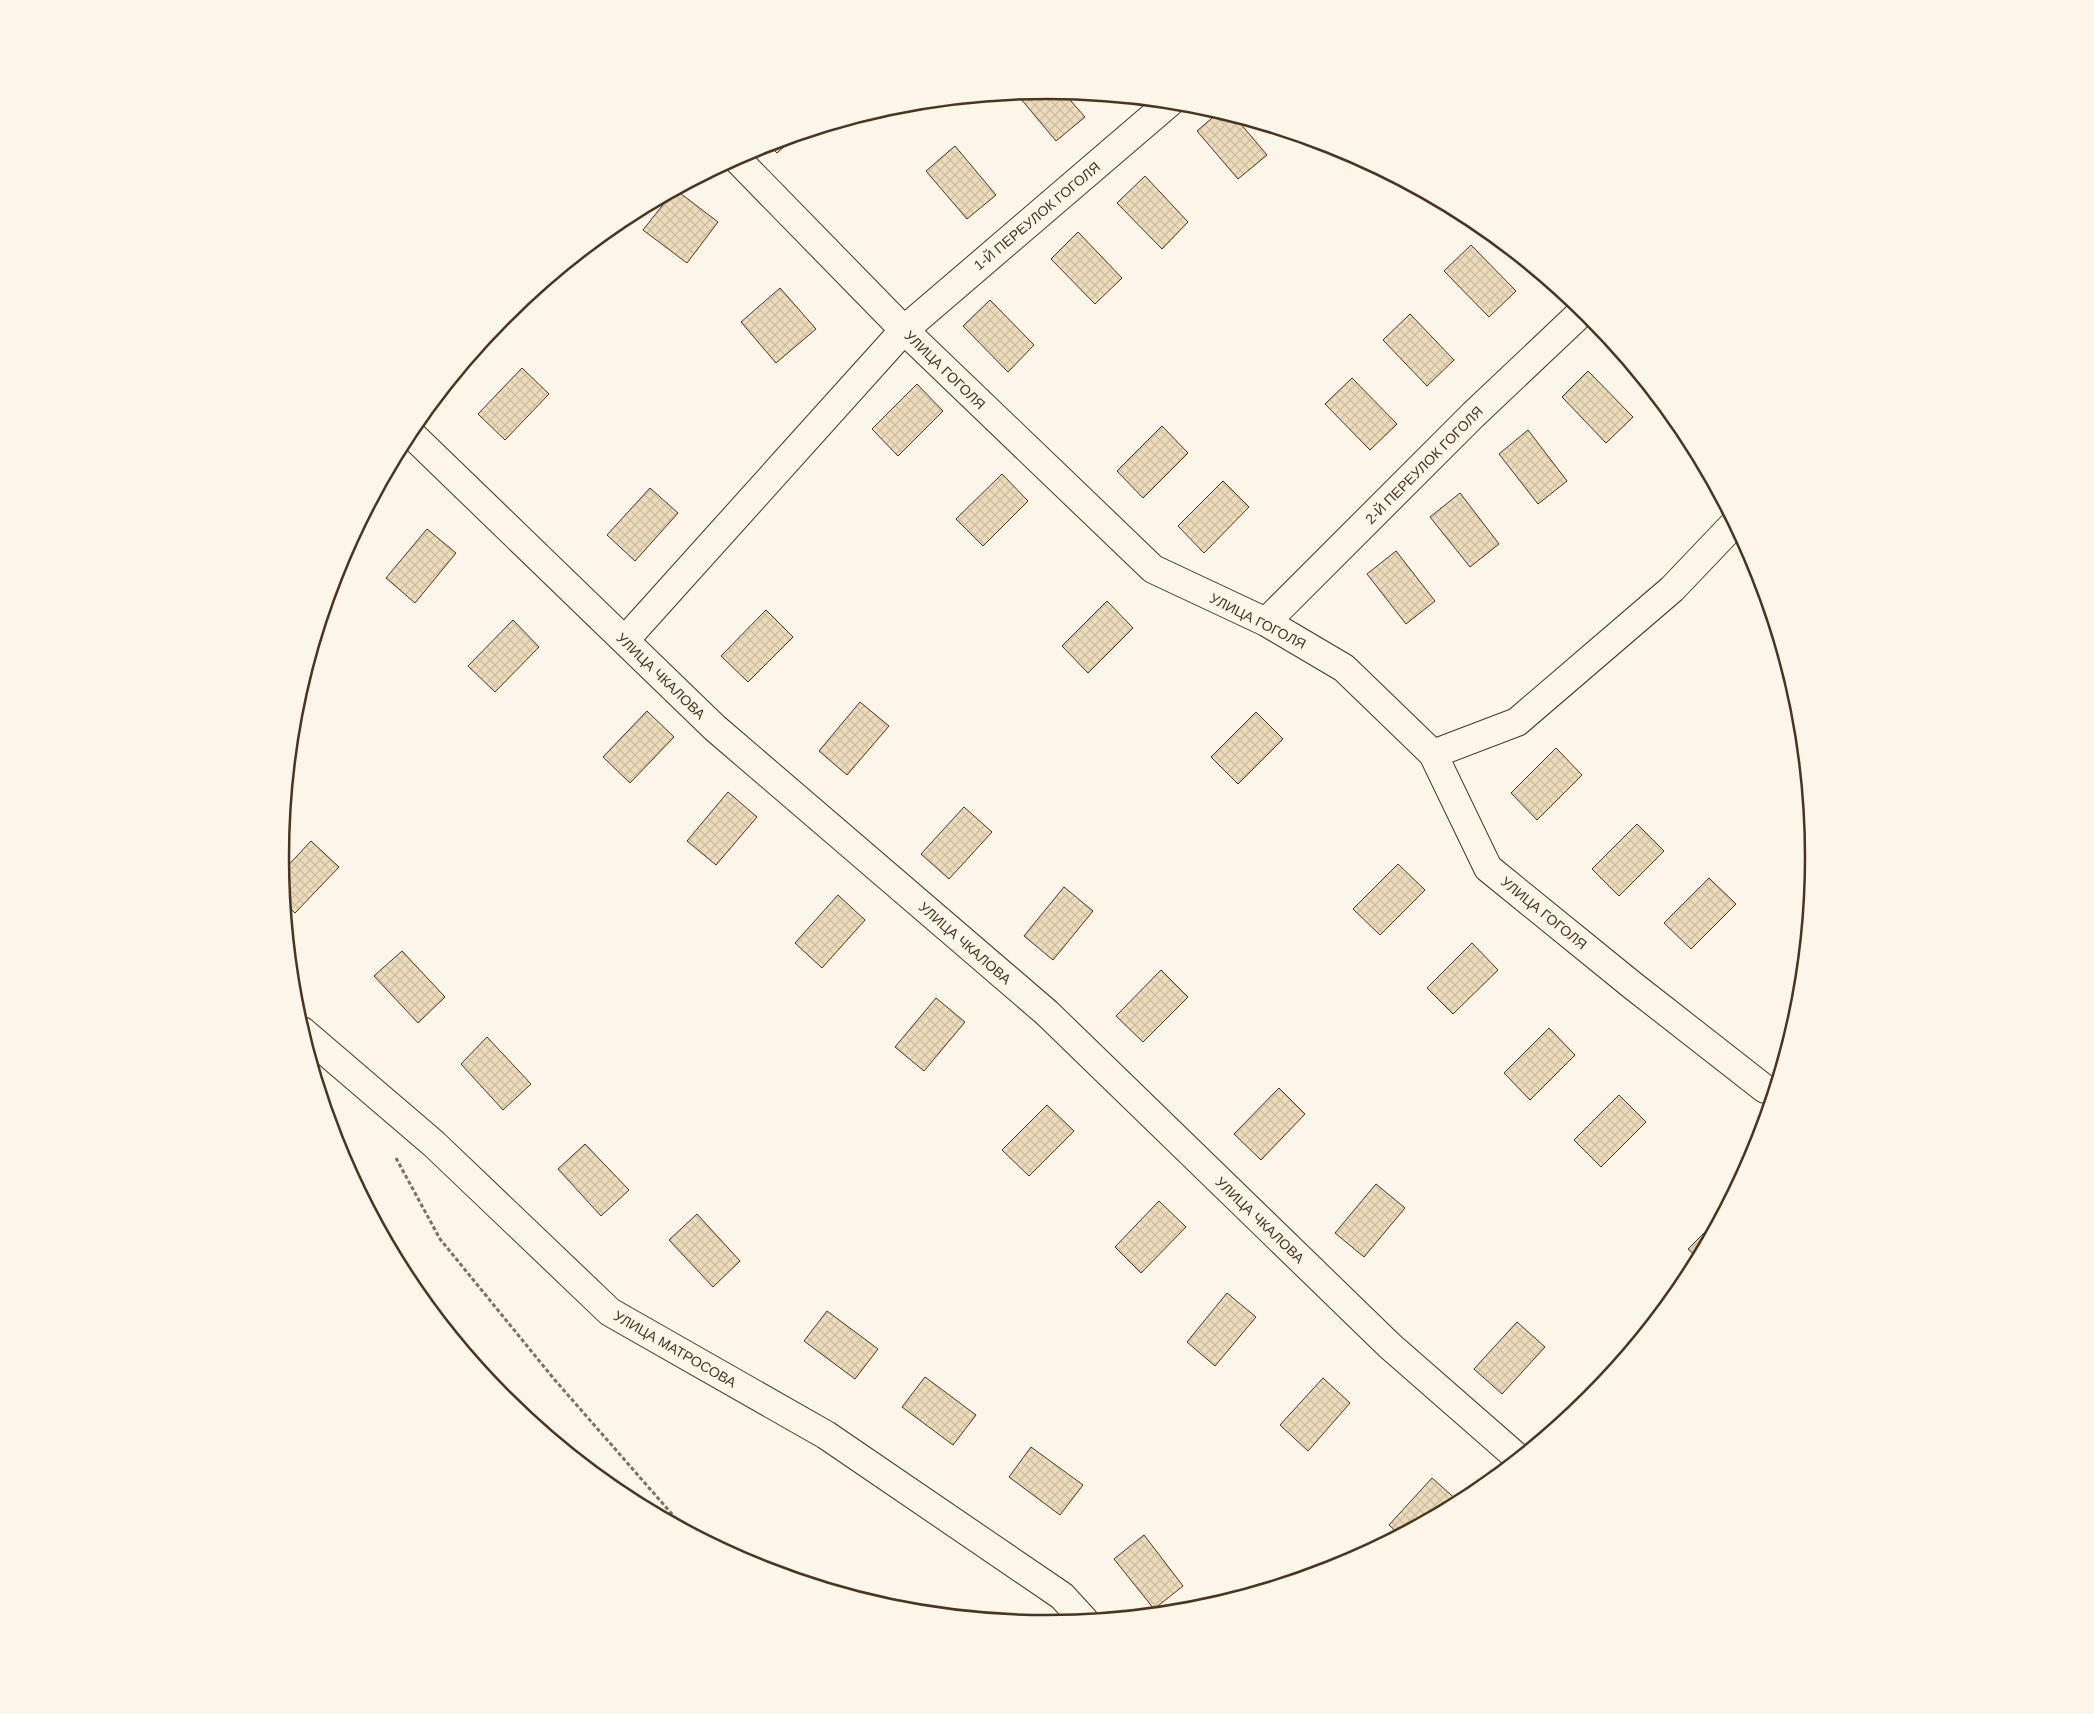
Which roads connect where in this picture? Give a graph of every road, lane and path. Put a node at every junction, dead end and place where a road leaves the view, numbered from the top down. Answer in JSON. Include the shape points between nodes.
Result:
{"nodes":[{"id":1,"x":1163,"y":108,"type":"edge"},
{"id":2,"x":741,"y":163,"type":"edge"},
{"id":3,"x":1578,"y":316,"type":"edge"},
{"id":4,"x":904,"y":330,"type":"junction"},
{"id":5,"x":416,"y":438,"type":"edge"},
{"id":6,"x":1730,"y":528,"type":"edge"},
{"id":7,"x":1266,"y":622,"type":"junction"},
{"id":8,"x":625,"y":640,"type":"junction"},
{"id":9,"x":1433,"y":754,"type":"junction"},
{"id":10,"x":312,"y":1039,"type":"edge"},
{"id":11,"x":1765,"y":1089,"type":"dead end"},
{"id":12,"x":394,"y":1155,"type":"dead end"},
{"id":13,"x":1514,"y":1455,"type":"edge"},
{"id":14,"x":675,"y":1518,"type":"edge"},
{"id":15,"x":1079,"y":1614,"type":"edge"}],
"edges":[{"from":1,"to":4,"type":"street","name":"1-Й ПЕРЕУЛОК ГОГОЛЯ"},
{"from":2,"to":4,"type":"street","name":"УЛИЦА ГОГОЛЯ"},
{"from":3,"to":7,"type":"street","name":"2-Й ПЕРЕУЛОК ГОГОЛЯ","via":[[1473,415]]},
{"from":4,"to":7,"type":"street","name":"УЛИЦА ГОГОЛЯ","via":[[1153,569]]},
{"from":4,"to":8,"type":"street","name":"1-Й ПЕРЕУЛОК ГОГОЛЯ"},
{"from":5,"to":8,"type":"street","name":"УЛИЦА ЧКАЛОВА"},
{"from":6,"to":9,"type":"street","via":[[1672,588],[1517,722]]},
{"from":7,"to":9,"type":"street","name":"УЛИЦА ГОГОЛЯ","via":[[1344,668]]},
{"from":8,"to":13,"type":"street","name":"УЛИЦА ЧКАЛОВА","via":[[714,728],[1047,1013],[1390,1346]]},
{"from":9,"to":11,"type":"street","name":"УЛИЦА ГОГОЛЯ","via":[[1488,868]]},
{"from":10,"to":15,"type":"street","name":"УЛИЦА МАТРОСОВА","via":[[434,1144],[610,1312],[826,1435],[1062,1596]]},
{"from":12,"to":14,"type":"path","via":[[440,1239],[554,1378]]}]}
